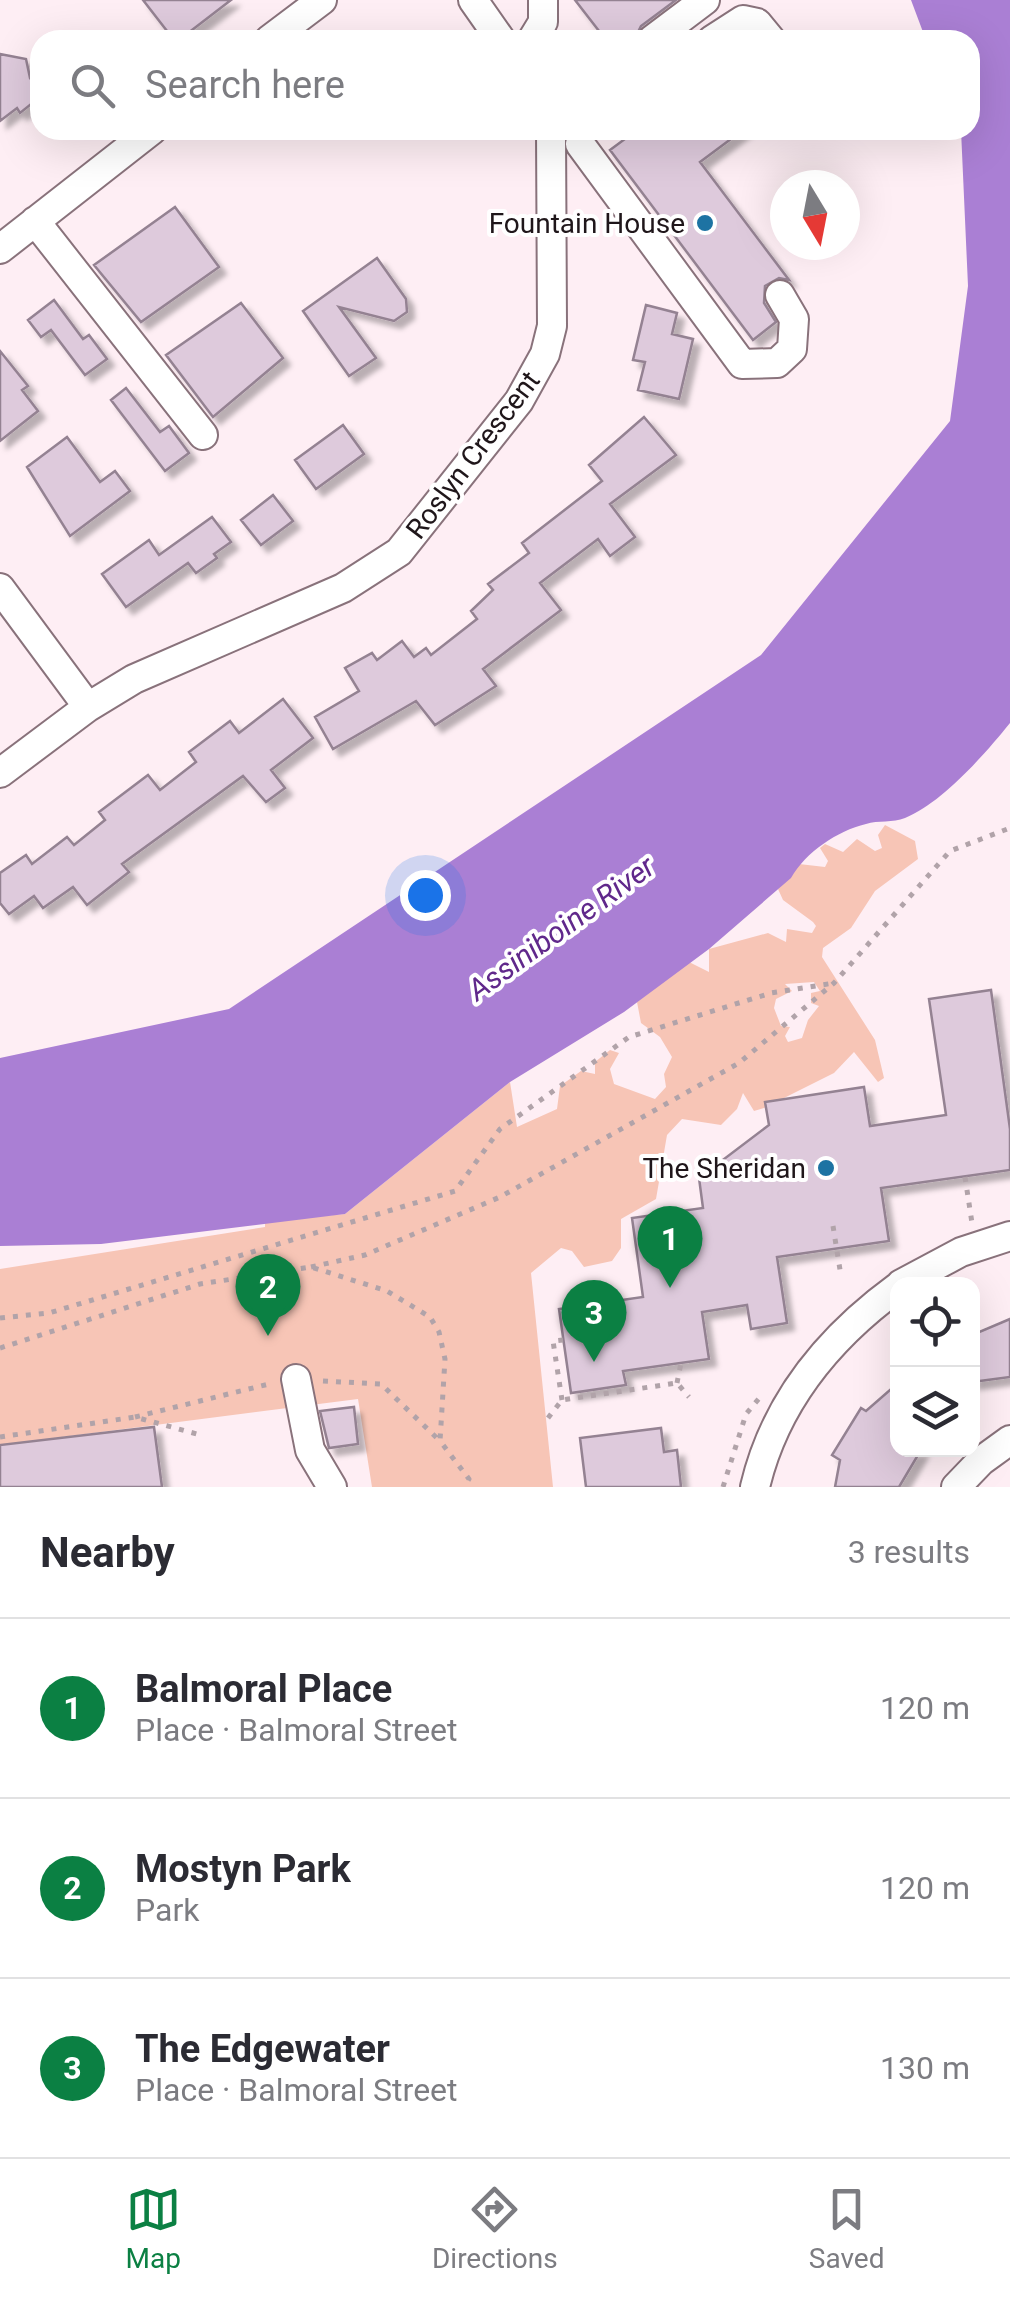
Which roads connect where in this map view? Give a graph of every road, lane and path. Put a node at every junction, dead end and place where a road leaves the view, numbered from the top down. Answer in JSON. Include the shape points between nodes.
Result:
{"nodes":[{"id":1,"x":322,"y":0,"type":"edge"},
{"id":2,"x":473,"y":0,"type":"edge"},
{"id":3,"x":543,"y":0,"type":"edge"},
{"id":4,"x":705,"y":0,"type":"edge"},
{"id":5,"x":282,"y":30,"type":"edge"},
{"id":6,"x":494,"y":30,"type":"edge"},
{"id":7,"x":538,"y":30,"type":"edge"},
{"id":8,"x":665,"y":30,"type":"edge"},
{"id":9,"x":728,"y":30,"type":"edge"},
{"id":10,"x":763,"y":30,"type":"edge"},
{"id":11,"x":139,"y":140,"type":"edge"},
{"id":12,"x":570,"y":140,"type":"edge"},
{"id":13,"x":572,"y":140,"type":"edge"},
{"id":14,"x":35,"y":221,"type":"junction"},
{"id":15,"x":0,"y":249,"type":"edge"},
{"id":16,"x":780,"y":294,"type":"dead end"},
{"id":17,"x":203,"y":435,"type":"dead end"},
{"id":18,"x":0,"y":588,"type":"edge"},
{"id":19,"x":88,"y":707,"type":"junction"},
{"id":20,"x":0,"y":773,"type":"edge"},
{"id":21,"x":1010,"y":828,"type":"edge"},
{"id":22,"x":834,"y":983,"type":"junction"},
{"id":23,"x":965,"y":1176,"type":"dead end"},
{"id":24,"x":834,"y":1226,"type":"dead end"},
{"id":25,"x":972,"y":1230,"type":"dead end"},
{"id":26,"x":1010,"y":1236,"type":"edge"},
{"id":27,"x":311,"y":1268,"type":"junction"},
{"id":28,"x":841,"y":1276,"type":"dead end"},
{"id":29,"x":915,"y":1277,"type":"edge"},
{"id":30,"x":890,"y":1294,"type":"edge"},
{"id":31,"x":0,"y":1318,"type":"edge"},
{"id":32,"x":563,"y":1340,"type":"dead end"},
{"id":33,"x":0,"y":1348,"type":"edge"},
{"id":34,"x":681,"y":1362,"type":"dead end"},
{"id":35,"x":296,"y":1378,"type":"dead end"},
{"id":36,"x":677,"y":1383,"type":"junction"},
{"id":37,"x":689,"y":1397,"type":"dead end"},
{"id":38,"x":562,"y":1400,"type":"junction"},
{"id":39,"x":548,"y":1418,"type":"dead end"},
{"id":40,"x":197,"y":1434,"type":"dead end"},
{"id":41,"x":0,"y":1437,"type":"edge"},
{"id":42,"x":1010,"y":1440,"type":"edge"},
{"id":43,"x":469,"y":1479,"type":"junction"},
{"id":44,"x":332,"y":1487,"type":"edge"},
{"id":45,"x":464,"y":1487,"type":"edge"},
{"id":46,"x":474,"y":1487,"type":"edge"},
{"id":47,"x":756,"y":1487,"type":"edge"},
{"id":48,"x":956,"y":1487,"type":"edge"}],
"edges":[{"from":1,"to":5,"type":"street"},
{"from":2,"to":6,"type":"street"},
{"from":3,"to":7,"type":"street"},
{"from":4,"to":8,"type":"street"},
{"from":9,"to":10,"type":"street","via":[[743,20]]},
{"from":11,"to":14,"type":"street"},
{"from":12,"to":19,"type":"street","name":"Roslyn Crescent","via":[[546,354],[520,401],[417,534],[363,578],[134,679]]},
{"from":13,"to":16,"type":"street","via":[[742,364],[776,364],[792,349],[794,319]]},
{"from":14,"to":15,"type":"street"},
{"from":14,"to":17,"type":"street"},
{"from":18,"to":19,"type":"street"},
{"from":19,"to":20,"type":"street","name":"Roslyn Crescent"},
{"from":21,"to":22,"type":"path","via":[[950,851]]},
{"from":22,"to":27,"type":"path","via":[[739,1063],[593,1147],[399,1240]]},
{"from":22,"to":31,"type":"path","via":[[771,993],[629,1037],[500,1130],[455,1191],[49,1313]]},
{"from":23,"to":25,"type":"path"},
{"from":24,"to":28,"type":"path"},
{"from":26,"to":29,"type":"street"},
{"from":27,"to":33,"type":"path","via":[[200,1284]]},
{"from":27,"to":43,"type":"path","via":[[387,1291],[430,1317],[445,1359],[440,1441]]},
{"from":30,"to":47,"type":"street","via":[[823,1352],[790,1397]]},
{"from":32,"to":38,"type":"path","via":[[554,1341]]},
{"from":34,"to":36,"type":"path"},
{"from":35,"to":44,"type":"street","via":[[310,1450]]},
{"from":36,"to":37,"type":"path"},
{"from":36,"to":38,"type":"path"},
{"from":38,"to":39,"type":"path"},
{"from":40,"to":41,"type":"path","via":[[135,1416]]},
{"from":42,"to":48,"type":"street"},
{"from":43,"to":45,"type":"path"},
{"from":43,"to":46,"type":"path"}]}
